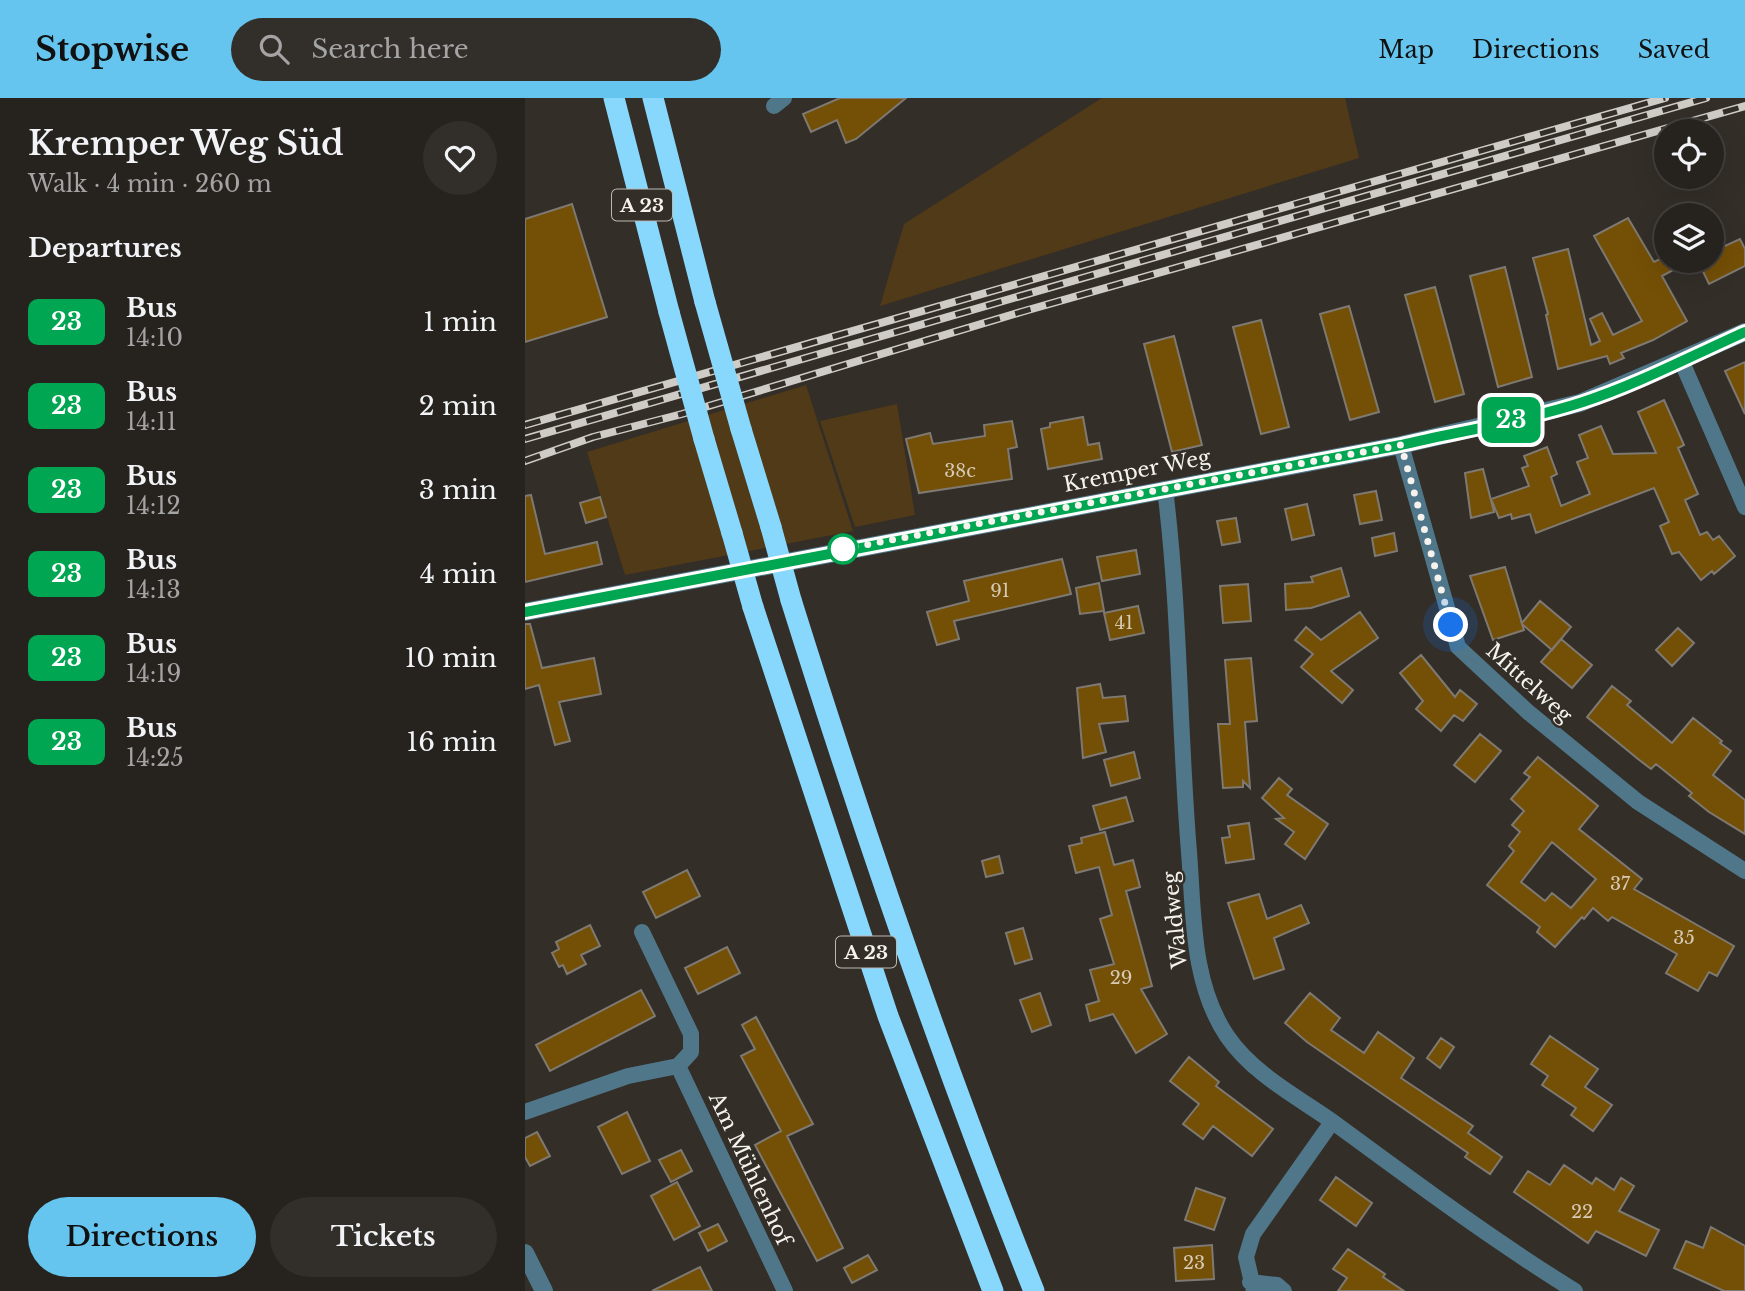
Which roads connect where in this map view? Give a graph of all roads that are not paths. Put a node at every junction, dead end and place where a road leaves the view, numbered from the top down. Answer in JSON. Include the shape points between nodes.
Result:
{"nodes":[{"id":1,"x":614,"y":98,"type":"edge"},
{"id":2,"x":653,"y":98,"type":"edge"},
{"id":3,"x":1745,"y":332,"type":"edge"},
{"id":4,"x":1681,"y":360,"type":"junction"},
{"id":5,"x":1401,"y":445,"type":"junction"},
{"id":6,"x":1165,"y":489,"type":"junction"},
{"id":7,"x":1745,"y":507,"type":"edge"},
{"id":8,"x":525,"y":612,"type":"edge"},
{"id":9,"x":1745,"y":871,"type":"edge"},
{"id":10,"x":642,"y":932,"type":"dead end"},
{"id":11,"x":678,"y":1066,"type":"junction"},
{"id":12,"x":525,"y":1112,"type":"edge"},
{"id":13,"x":1332,"y":1122,"type":"junction"},
{"id":14,"x":525,"y":1253,"type":"edge"},
{"id":15,"x":1252,"y":1287,"type":"edge"},
{"id":16,"x":544,"y":1291,"type":"edge"},
{"id":17,"x":785,"y":1291,"type":"edge"},
{"id":18,"x":993,"y":1291,"type":"edge"},
{"id":19,"x":1034,"y":1291,"type":"edge"},
{"id":20,"x":1284,"y":1291,"type":"edge"},
{"id":21,"x":1575,"y":1291,"type":"edge"}],
"edges":[{"from":1,"to":18,"type":"highway","number":"A 23","bridge":true,"via":[[669,313],[753,607],[888,1016]]},
{"from":2,"to":19,"type":"highway","number":"A 23","bridge":true,"via":[[741,429],[859,817],[976,1146]]},
{"from":3,"to":4,"type":"street","name":"Kremper Weg"},
{"from":4,"to":5,"type":"street","name":"Kremper Weg","via":[[1580,403]]},
{"from":4,"to":7,"type":"street"},
{"from":5,"to":6,"type":"street","name":"Kremper Weg"},
{"from":5,"to":9,"type":"street","name":"Mittelweg","via":[[1458,647],[1528,712],[1638,802]]},
{"from":6,"to":8,"type":"street","name":"Kremper Weg"},
{"from":6,"to":13,"type":"street","name":"Waldweg","via":[[1198,967],[1227,1035],[1253,1066]]},
{"from":10,"to":11,"type":"street","via":[[691,1034],[691,1052]]},
{"from":11,"to":12,"type":"street","via":[[628,1076]]},
{"from":11,"to":17,"type":"street","name":"Am Mühlenhof"},
{"from":13,"to":15,"type":"street","via":[[1253,1234],[1246,1257]]},
{"from":13,"to":21,"type":"street","name":"Waldweg"},
{"from":14,"to":16,"type":"street"},
{"from":15,"to":20,"type":"street","via":[[1277,1285]]}]}
